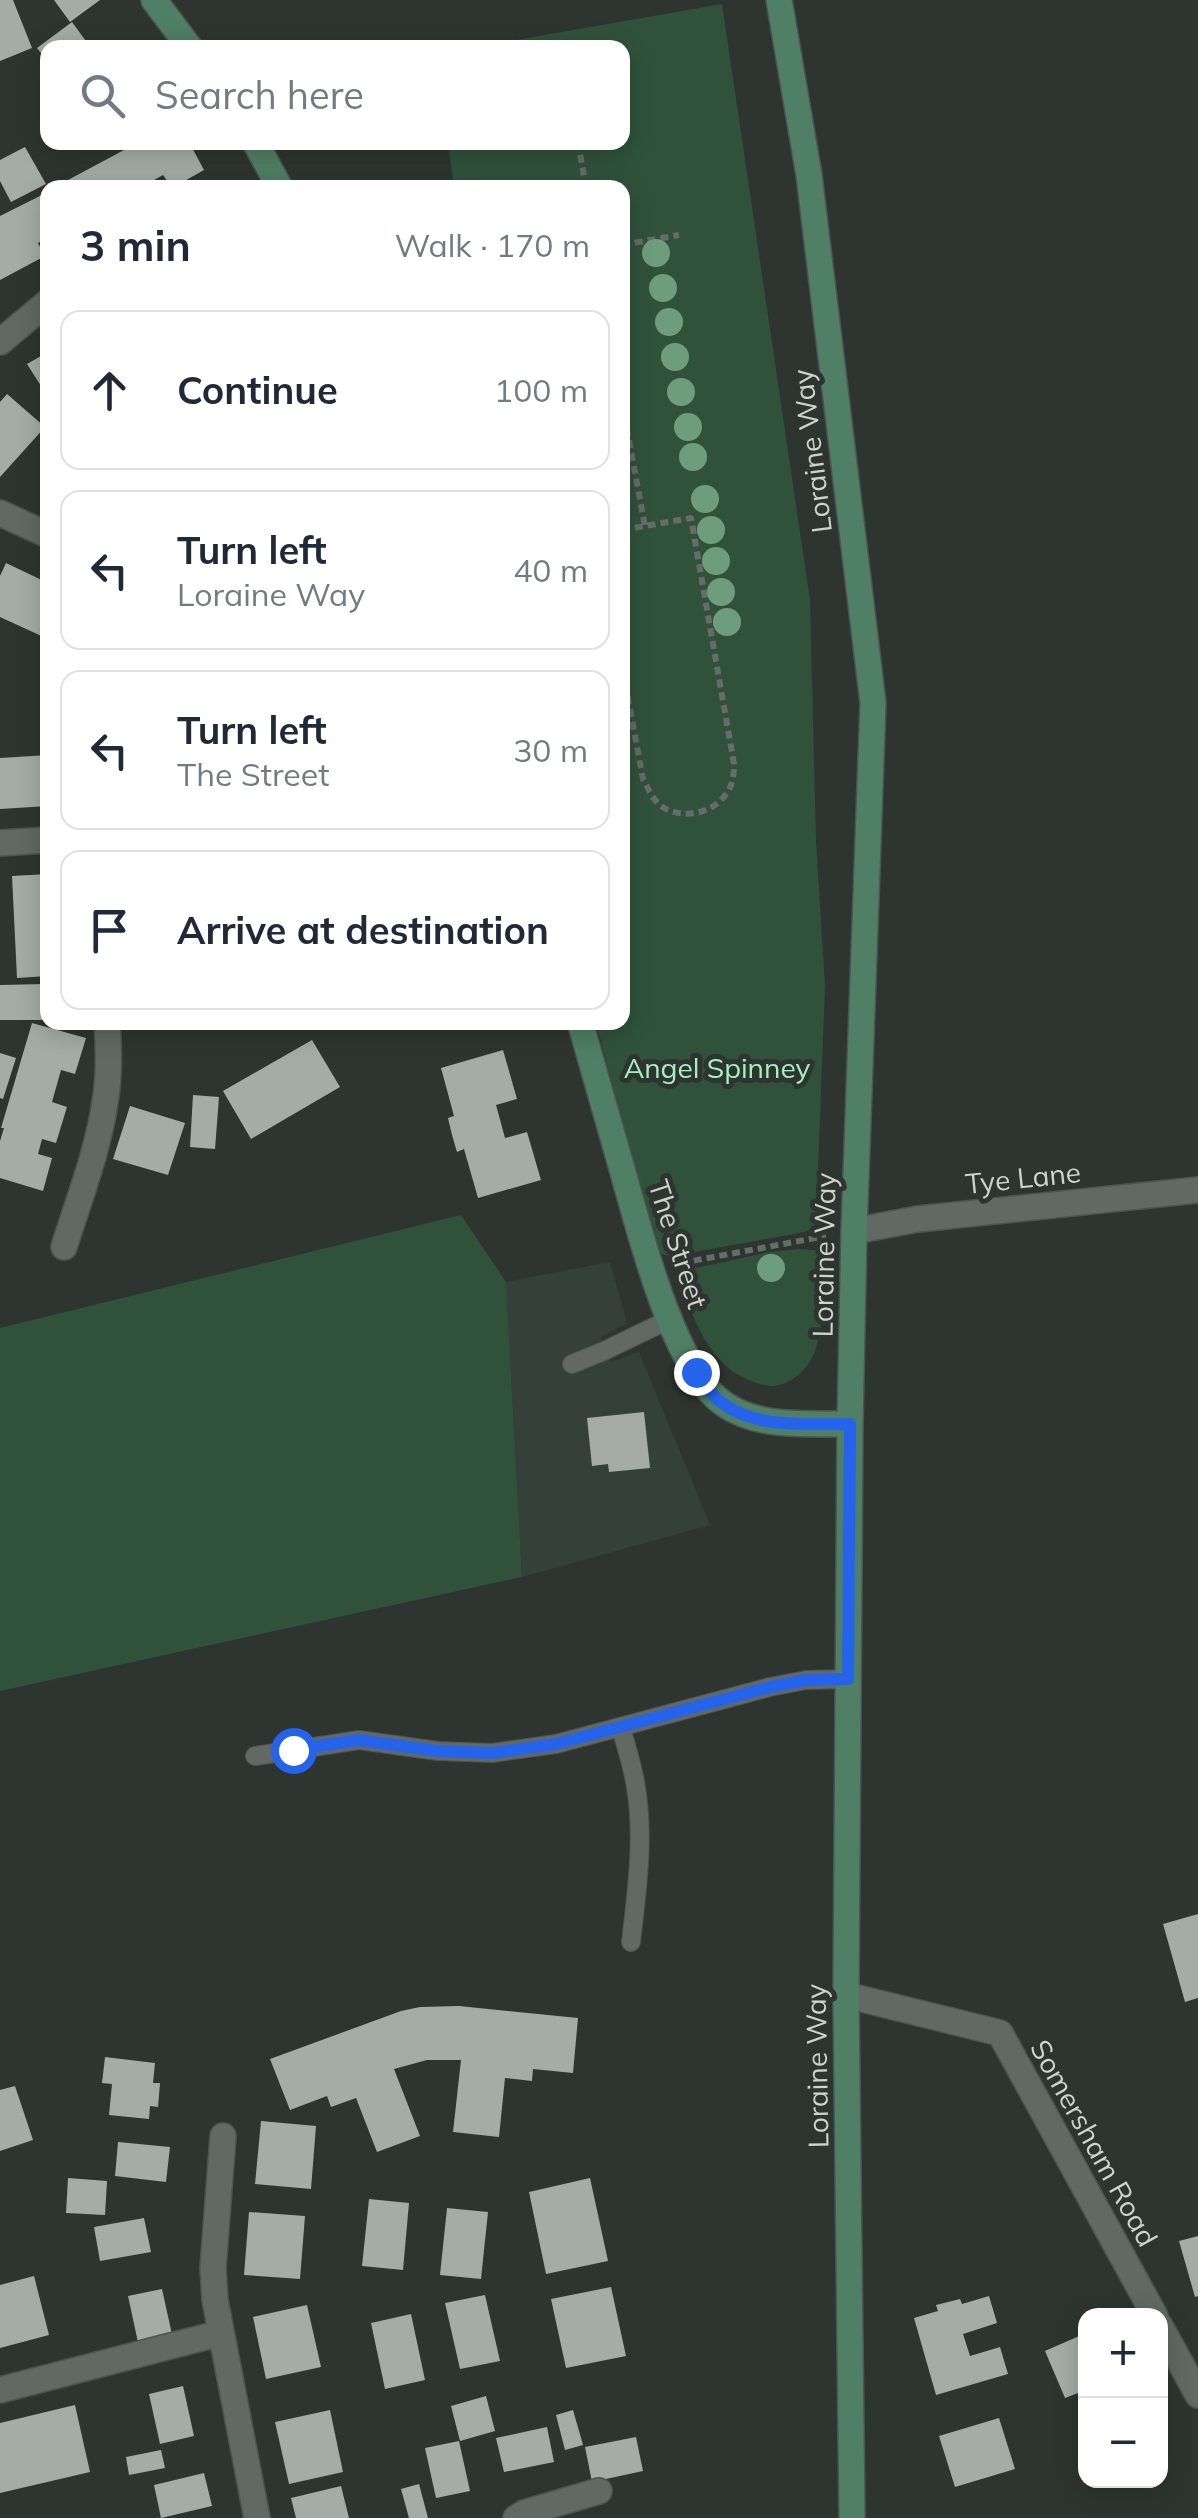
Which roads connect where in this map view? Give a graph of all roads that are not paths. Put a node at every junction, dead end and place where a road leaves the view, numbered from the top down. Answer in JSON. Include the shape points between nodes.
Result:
{"nodes":[{"id":1,"x":154,"y":0,"type":"edge"},
{"id":2,"x":779,"y":0,"type":"edge"},
{"id":3,"x":184,"y":40,"type":"edge"},
{"id":4,"x":257,"y":150,"type":"edge"},
{"id":5,"x":268,"y":180,"type":"edge"},
{"id":6,"x":40,"y":308,"type":"edge"},
{"id":7,"x":2,"y":337,"type":"edge"},
{"id":8,"x":0,"y":513,"type":"edge"},
{"id":9,"x":40,"y":531,"type":"edge"},
{"id":10,"x":40,"y":840,"type":"edge"},
{"id":11,"x":0,"y":843,"type":"edge"},
{"id":12,"x":108,"y":1030,"type":"edge"},
{"id":13,"x":582,"y":1030,"type":"edge"},
{"id":14,"x":1198,"y":1190,"type":"edge"},
{"id":15,"x":854,"y":1231,"type":"junction"},
{"id":16,"x":64,"y":1246,"type":"dead end"},
{"id":17,"x":670,"y":1319,"type":"junction"},
{"id":18,"x":572,"y":1364,"type":"dead end"},
{"id":19,"x":850,"y":1424,"type":"junction"},
{"id":20,"x":848,"y":1679,"type":"junction"},
{"id":21,"x":621,"y":1728,"type":"junction"},
{"id":22,"x":255,"y":1756,"type":"dead end"},
{"id":23,"x":631,"y":1942,"type":"dead end"},
{"id":24,"x":846,"y":1994,"type":"junction"},
{"id":25,"x":223,"y":2136,"type":"dead end"},
{"id":26,"x":1150,"y":2308,"type":"edge"},
{"id":27,"x":221,"y":2333,"type":"junction"},
{"id":28,"x":1168,"y":2341,"type":"edge"},
{"id":29,"x":0,"y":2390,"type":"edge"},
{"id":30,"x":1198,"y":2395,"type":"edge"},
{"id":31,"x":599,"y":2491,"type":"dead end"},
{"id":32,"x":257,"y":2518,"type":"edge"},
{"id":33,"x":516,"y":2518,"type":"edge"},
{"id":34,"x":852,"y":2518,"type":"edge"}],
"edges":[{"from":1,"to":3,"type":"main road"},
{"from":2,"to":15,"type":"main road","name":"Loraine Way","via":[[809,175],[873,703]]},
{"from":4,"to":5,"type":"main road"},
{"from":6,"to":7,"type":"street"},
{"from":8,"to":9,"type":"street"},
{"from":10,"to":11,"type":"street"},
{"from":12,"to":16,"type":"street","via":[[105,1103]]},
{"from":13,"to":17,"type":"main road","name":"The Street"},
{"from":14,"to":15,"type":"street","name":"Tye Lane","via":[[918,1218]]},
{"from":15,"to":19,"type":"main road","name":"Loraine Way"},
{"from":17,"to":18,"type":"lane"},
{"from":17,"to":19,"type":"main road","name":"The Street","via":[[696,1372],[721,1403],[778,1422]]},
{"from":19,"to":20,"type":"main road","name":"Loraine Way"},
{"from":20,"to":21,"type":"lane","via":[[770,1687]]},
{"from":20,"to":24,"type":"main road","name":"Loraine Way"},
{"from":21,"to":22,"type":"lane","via":[[492,1753],[358,1740]]},
{"from":21,"to":23,"type":"lane","via":[[639,1824]]},
{"from":24,"to":26,"type":"street","name":"Somersham Road","via":[[1000,2033]]},
{"from":24,"to":34,"type":"main road","name":"Loraine Way"},
{"from":25,"to":27,"type":"street","via":[[212,2268]]},
{"from":27,"to":29,"type":"street"},
{"from":27,"to":32,"type":"street"},
{"from":28,"to":30,"type":"street"},
{"from":31,"to":33,"type":"street"}]}
